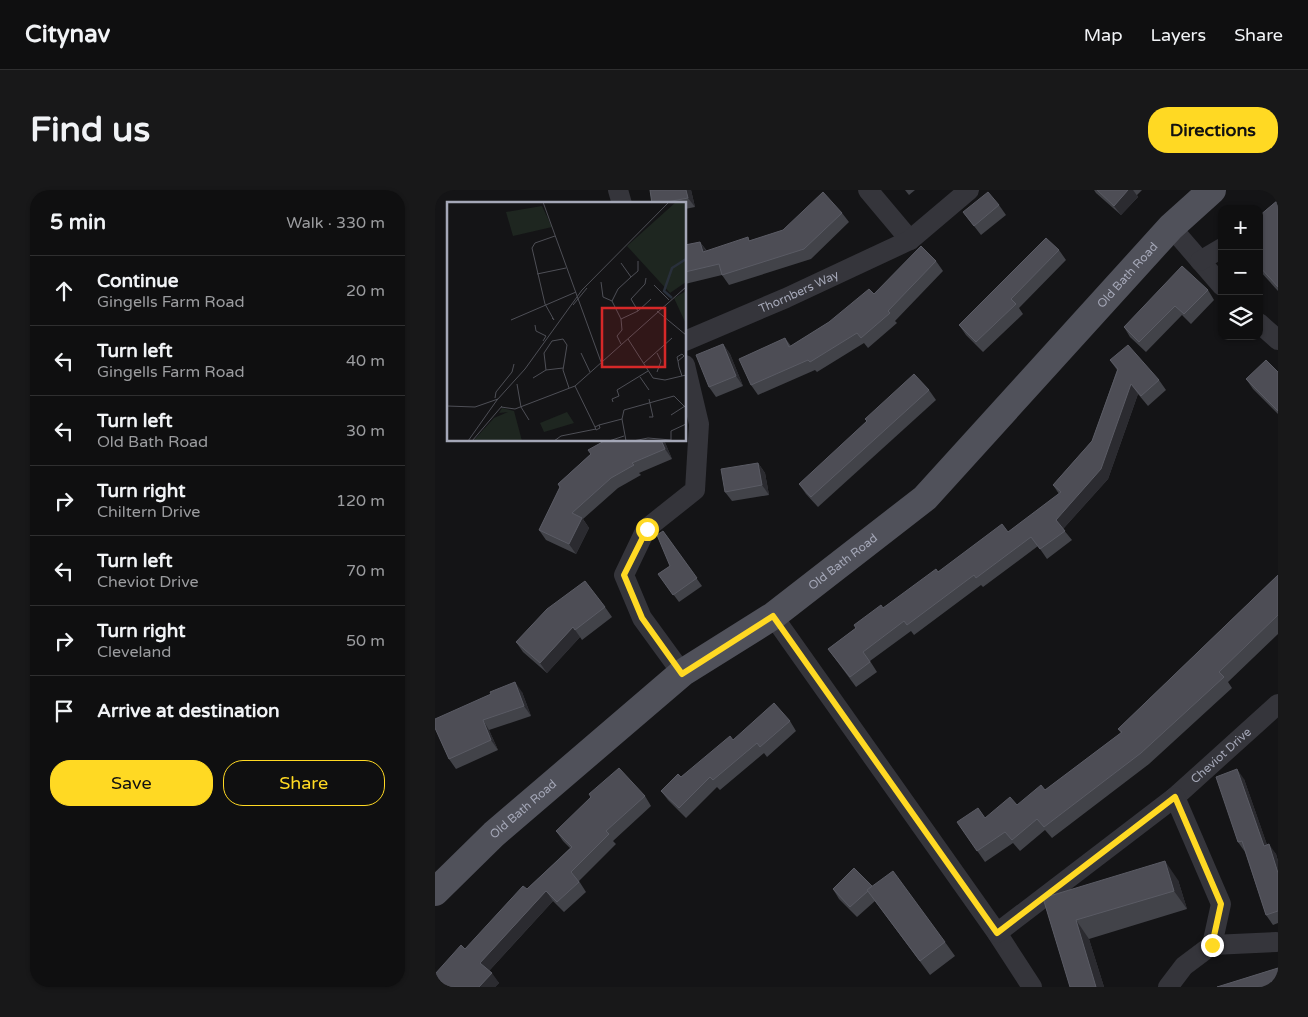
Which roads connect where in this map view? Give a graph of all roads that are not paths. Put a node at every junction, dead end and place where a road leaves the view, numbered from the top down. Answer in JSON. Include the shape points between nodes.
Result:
{"nodes":[{"id":1,"x":618,"y":190,"type":"edge"},
{"id":2,"x":868,"y":190,"type":"edge"},
{"id":3,"x":969,"y":190,"type":"edge"},
{"id":4,"x":1212,"y":190,"type":"edge"},
{"id":5,"x":622,"y":202,"type":"edge"},
{"id":6,"x":1171,"y":227,"type":"junction"},
{"id":7,"x":910,"y":240,"type":"junction"},
{"id":8,"x":1219,"y":250,"type":"edge"},
{"id":9,"x":1200,"y":261,"type":"junction"},
{"id":10,"x":1218,"y":281,"type":"edge"},
{"id":11,"x":1263,"y":327,"type":"edge"},
{"id":12,"x":1278,"y":340,"type":"edge"},
{"id":13,"x":686,"y":341,"type":"edge"},
{"id":14,"x":686,"y":369,"type":"edge"},
{"id":15,"x":773,"y":616,"type":"junction"},
{"id":16,"x":682,"y":674,"type":"junction"},
{"id":17,"x":1278,"y":704,"type":"edge"},
{"id":18,"x":1175,"y":797,"type":"junction"},
{"id":19,"x":435,"y":892,"type":"edge"},
{"id":20,"x":997,"y":933,"type":"junction"},
{"id":21,"x":1276,"y":942,"type":"dead end"},
{"id":22,"x":1212,"y":945,"type":"junction"},
{"id":23,"x":1032,"y":987,"type":"edge"},
{"id":24,"x":1169,"y":987,"type":"edge"}],
"edges":[{"from":1,"to":5,"type":"street"},
{"from":2,"to":7,"type":"street"},
{"from":3,"to":7,"type":"street","name":"Thornbers Way"},
{"from":4,"to":6,"type":"main road","name":"Old Bath Road"},
{"from":6,"to":9,"type":"street"},
{"from":6,"to":15,"type":"main road","name":"Old Bath Road","via":[[925,498]]},
{"from":7,"to":13,"type":"street","name":"Thornbers Way"},
{"from":8,"to":9,"type":"street"},
{"from":9,"to":10,"type":"street"},
{"from":11,"to":12,"type":"street"},
{"from":14,"to":16,"type":"street","via":[[699,424],[695,490],[647,529],[624,575],[642,618]]},
{"from":15,"to":16,"type":"main road","name":"Old Bath Road"},
{"from":15,"to":20,"type":"street"},
{"from":16,"to":19,"type":"main road","name":"Old Bath Road","via":[[494,834]]},
{"from":17,"to":18,"type":"street","name":"Cheviot Drive"},
{"from":18,"to":20,"type":"street","name":"Cheviot Drive"},
{"from":18,"to":22,"type":"street","via":[[1221,904]]},
{"from":20,"to":23,"type":"street"},
{"from":21,"to":22,"type":"street"},
{"from":22,"to":24,"type":"street","via":[[1184,966]]}]}
